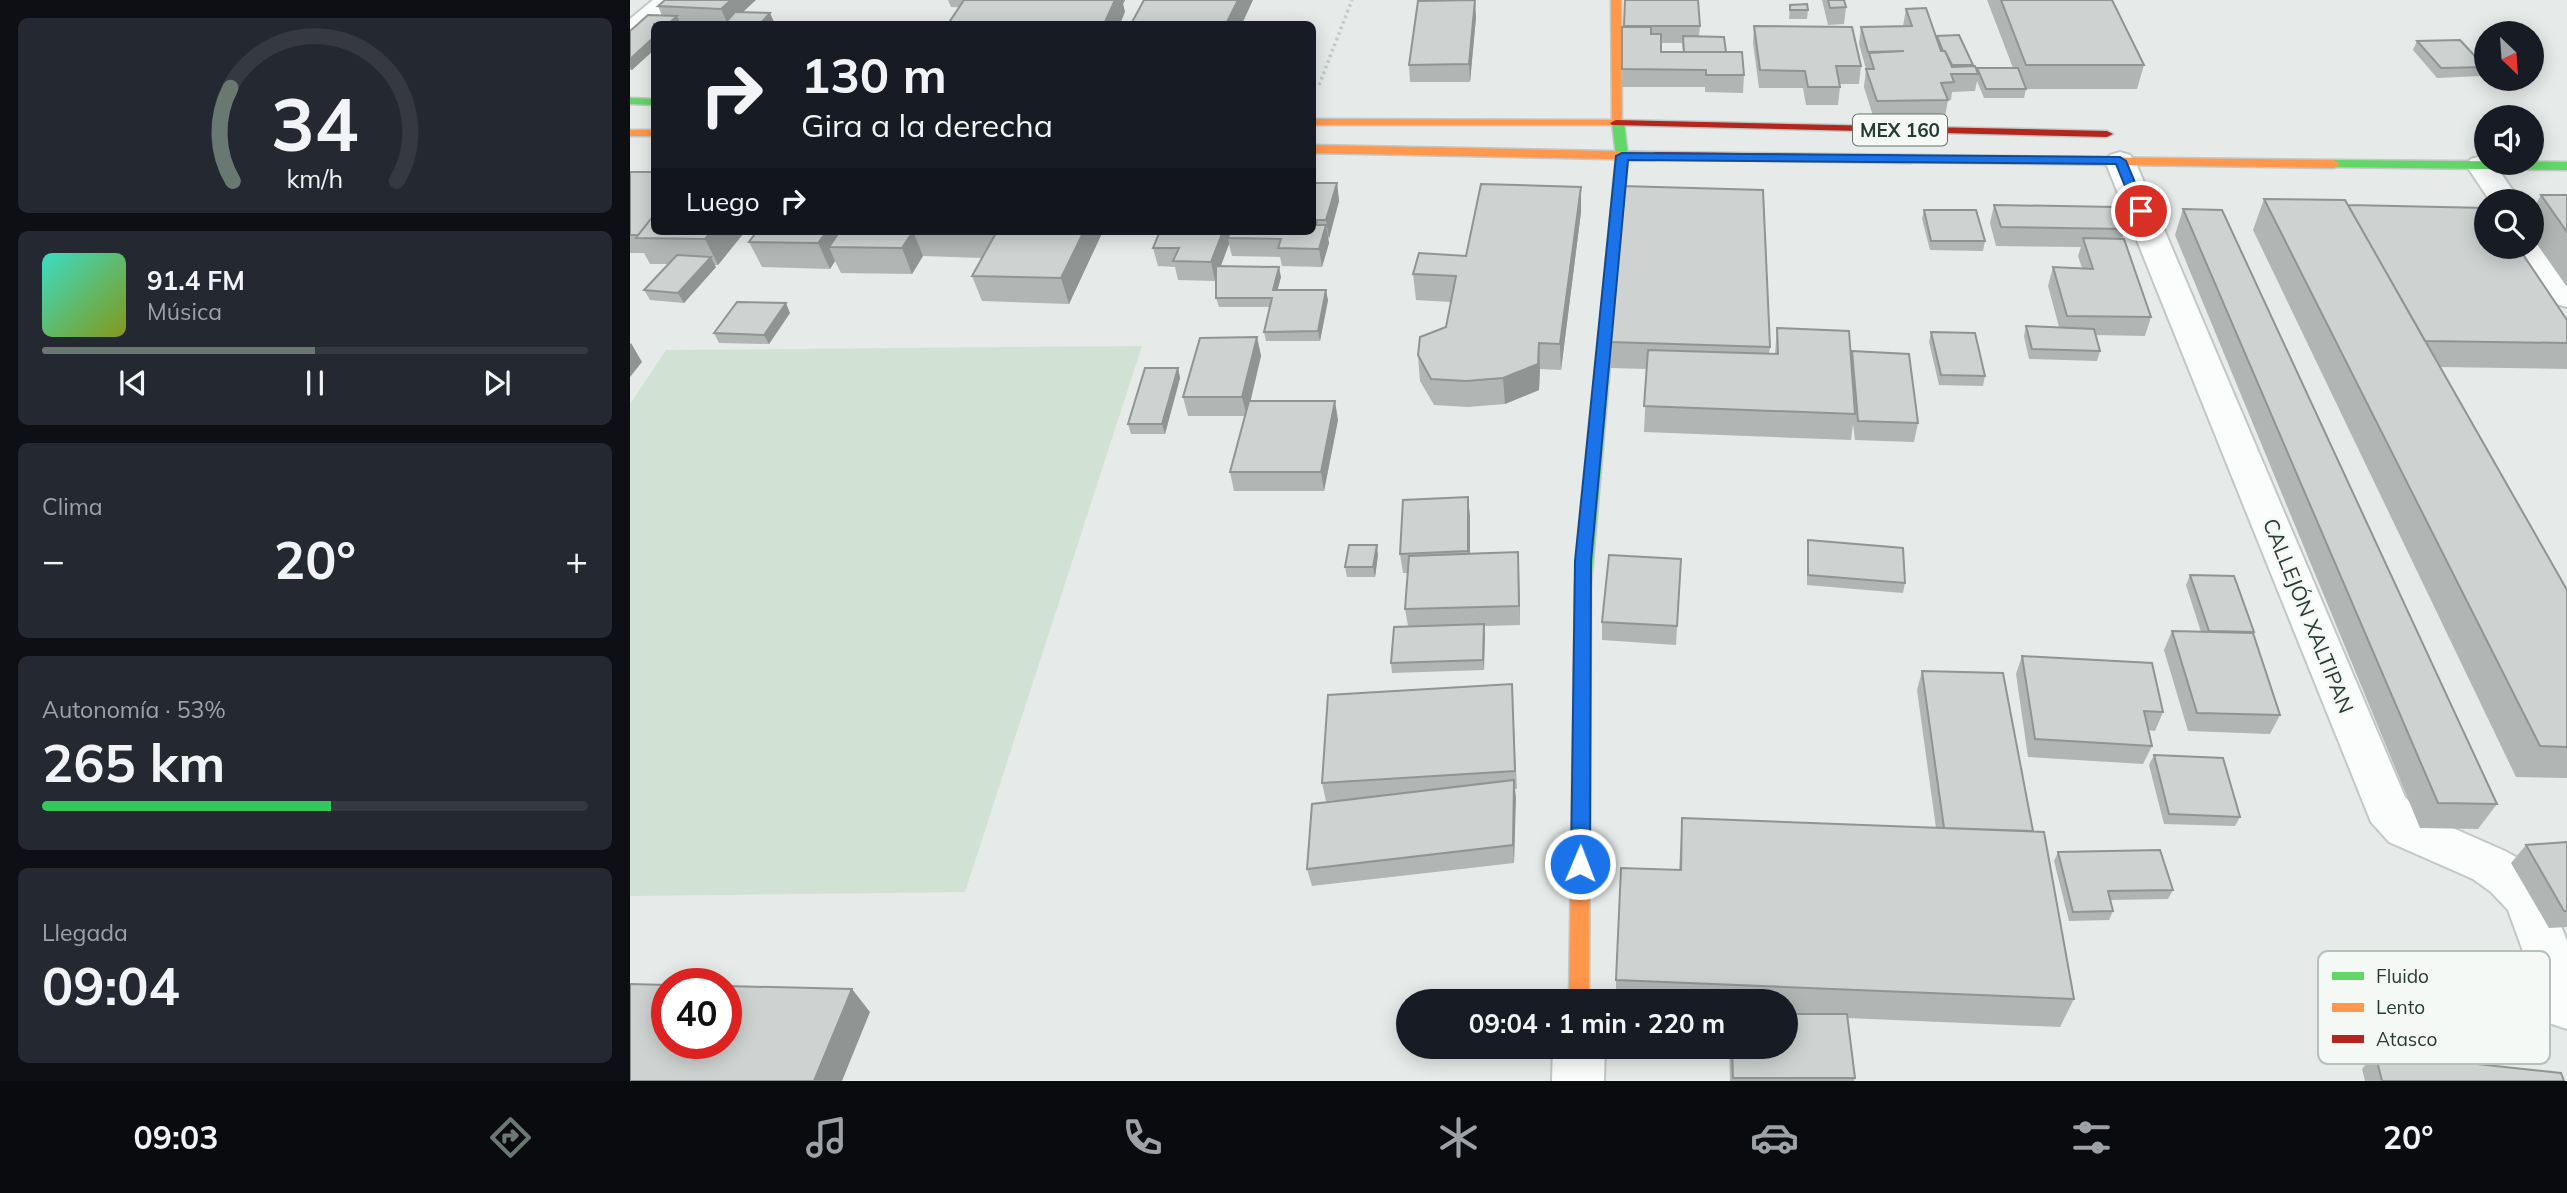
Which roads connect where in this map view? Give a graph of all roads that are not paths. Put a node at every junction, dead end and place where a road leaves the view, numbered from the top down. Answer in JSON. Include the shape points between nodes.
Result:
{"nodes":[{"id":1,"x":668,"y":0,"type":"edge"},
{"id":2,"x":1616,"y":0,"type":"edge"},
{"id":3,"x":630,"y":32,"type":"edge"},
{"id":4,"x":630,"y":101,"type":"edge"},
{"id":5,"x":651,"y":102,"type":"edge"},
{"id":6,"x":1316,"y":122,"type":"edge"},
{"id":7,"x":1618,"y":124,"type":"junction"},
{"id":8,"x":630,"y":132,"type":"edge"},
{"id":9,"x":651,"y":133,"type":"edge"},
{"id":10,"x":2306,"y":147,"type":"dead end"},
{"id":11,"x":2120,"y":148,"type":"junction"},
{"id":12,"x":1316,"y":149,"type":"edge"},
{"id":13,"x":1622,"y":156,"type":"junction"},
{"id":14,"x":2316,"y":164,"type":"junction"},
{"id":15,"x":2474,"y":165,"type":"edge"},
{"id":16,"x":2544,"y":166,"type":"edge"},
{"id":17,"x":2567,"y":166,"type":"edge"},
{"id":18,"x":2542,"y":259,"type":"edge"},
{"id":19,"x":2567,"y":298,"type":"edge"},
{"id":20,"x":2547,"y":951,"type":"edge"},
{"id":21,"x":2550,"y":960,"type":"edge"},
{"id":22,"x":1579,"y":989,"type":"edge"},
{"id":23,"x":2567,"y":1006,"type":"edge"},
{"id":24,"x":1579,"y":1059,"type":"edge"},
{"id":25,"x":1578,"y":1081,"type":"edge"}],
"edges":[{"from":1,"to":3,"type":"street"},
{"from":2,"to":7,"type":"main road"},
{"from":4,"to":5,"type":"main road"},
{"from":6,"to":7,"type":"main road","number":"MEX 160"},
{"from":7,"to":11,"type":"main road","number":"MEX 160"},
{"from":7,"to":13,"type":"main road"},
{"from":8,"to":9,"type":"main road"},
{"from":10,"to":14,"type":"main road"},
{"from":11,"to":13,"type":"main road","number":"MEX 160"},
{"from":11,"to":14,"type":"main road","number":"MEX 160"},
{"from":11,"to":20,"type":"street","name":"CALLEJÓN XALTIPAN","via":[[2387,809],[2405,828],[2508,877],[2527,898]]},
{"from":12,"to":13,"type":"main road","number":"MEX 160"},
{"from":13,"to":22,"type":"main road","via":[[1583,561]]},
{"from":14,"to":15,"type":"main road","number":"MEX 160"},
{"from":16,"to":17,"type":"main road","number":"MEX 160"},
{"from":18,"to":19,"type":"street"},
{"from":21,"to":23,"type":"street","name":"CALLEJÓN XALTIPAN"},
{"from":24,"to":25,"type":"street"}]}
